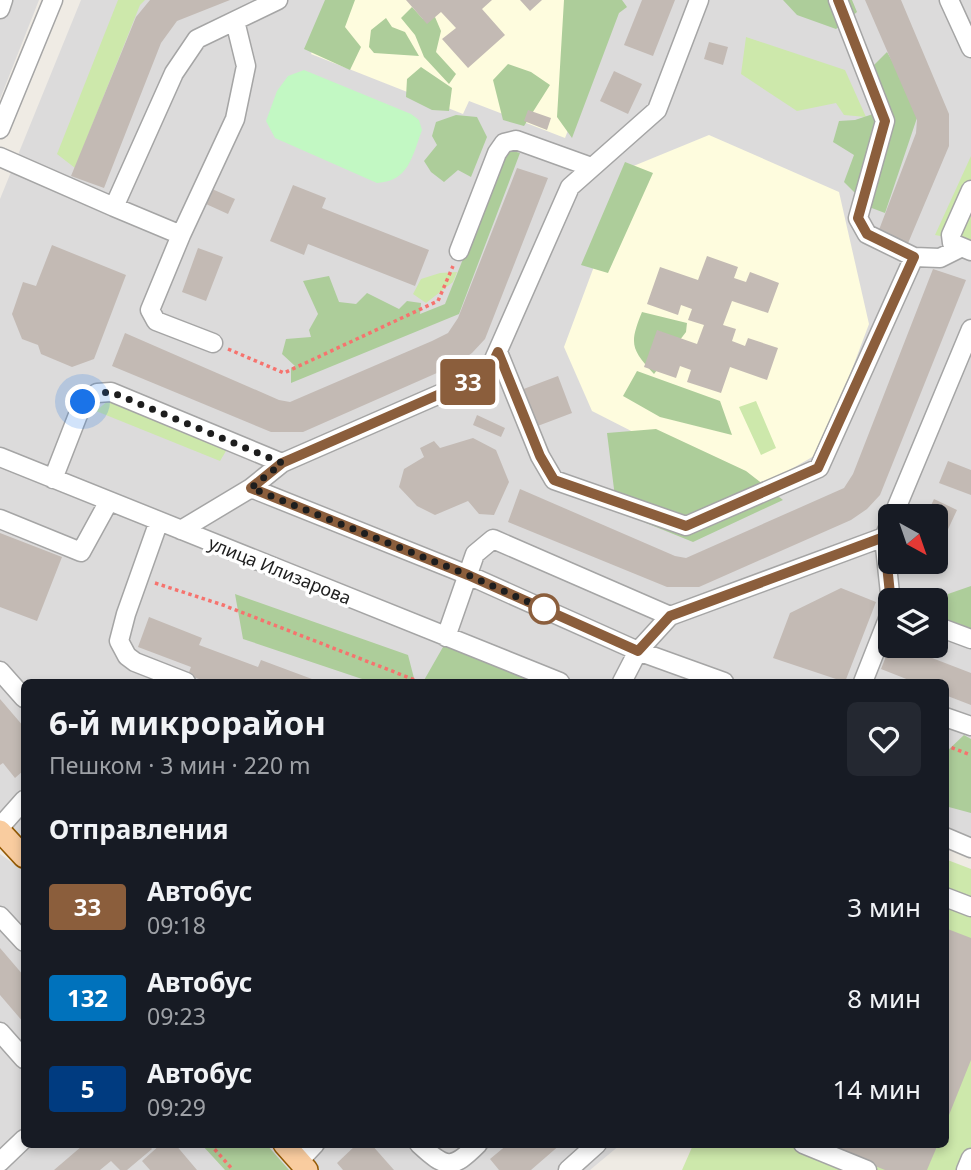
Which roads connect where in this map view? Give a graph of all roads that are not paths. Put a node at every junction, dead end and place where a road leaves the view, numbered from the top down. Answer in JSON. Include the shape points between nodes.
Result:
{"nodes":[{"id":1,"x":3,"y":0,"type":"edge"},
{"id":2,"x":52,"y":0,"type":"edge"},
{"id":3,"x":278,"y":0,"type":"edge"},
{"id":4,"x":699,"y":0,"type":"edge"},
{"id":5,"x":838,"y":0,"type":"edge"},
{"id":6,"x":949,"y":0,"type":"edge"},
{"id":7,"x":0,"y":9,"type":"edge"},
{"id":8,"x":235,"y":21,"type":"junction"},
{"id":9,"x":971,"y":48,"type":"edge"},
{"id":10,"x":0,"y":129,"type":"edge"},
{"id":11,"x":0,"y":158,"type":"edge"},
{"id":12,"x":591,"y":167,"type":"junction"},
{"id":13,"x":971,"y":190,"type":"edge"},
{"id":14,"x":114,"y":207,"type":"junction"},
{"id":15,"x":181,"y":235,"type":"junction"},
{"id":16,"x":965,"y":250,"type":"edge"},
{"id":17,"x":459,"y":251,"type":"road end"},
{"id":18,"x":914,"y":257,"type":"junction"},
{"id":19,"x":971,"y":329,"type":"edge"},
{"id":20,"x":213,"y":343,"type":"road end"},
{"id":21,"x":498,"y":352,"type":"junction"},
{"id":22,"x":0,"y":457,"type":"edge"},
{"id":23,"x":282,"y":463,"type":"junction"},
{"id":24,"x":53,"y":479,"type":"junction"},
{"id":25,"x":251,"y":488,"type":"junction"},
{"id":26,"x":109,"y":501,"type":"junction"},
{"id":27,"x":898,"y":504,"type":"edge"},
{"id":28,"x":0,"y":519,"type":"edge"},
{"id":29,"x":159,"y":521,"type":"junction"},
{"id":30,"x":181,"y":530,"type":"junction"},
{"id":31,"x":878,"y":533,"type":"edge"},
{"id":32,"x":468,"y":575,"type":"junction"},
{"id":33,"x":670,"y":616,"type":"junction"},
{"id":34,"x":948,"y":630,"type":"edge"},
{"id":35,"x":446,"y":637,"type":"junction"},
{"id":36,"x":971,"y":639,"type":"edge"},
{"id":37,"x":878,"y":644,"type":"edge"},
{"id":38,"x":638,"y":651,"type":"junction"},
{"id":39,"x":0,"y":671,"type":"edge"},
{"id":40,"x":178,"y":679,"type":"edge"},
{"id":41,"x":552,"y":679,"type":"edge"},
{"id":42,"x":624,"y":679,"type":"edge"},
{"id":43,"x":716,"y":679,"type":"edge"},
{"id":44,"x":864,"y":679,"type":"edge"},
{"id":45,"x":21,"y":695,"type":"edge"},
{"id":46,"x":949,"y":718,"type":"edge"},
{"id":47,"x":971,"y":726,"type":"edge"},
{"id":48,"x":21,"y":804,"type":"edge"},
{"id":49,"x":0,"y":829,"type":"edge"},
{"id":50,"x":949,"y":839,"type":"edge"},
{"id":51,"x":0,"y":840,"type":"edge"},
{"id":52,"x":971,"y":848,"type":"edge"},
{"id":53,"x":21,"y":853,"type":"edge"},
{"id":54,"x":21,"y":854,"type":"edge"},
{"id":55,"x":949,"y":899,"type":"edge"},
{"id":56,"x":971,"y":907,"type":"edge"},
{"id":57,"x":0,"y":916,"type":"edge"},
{"id":58,"x":21,"y":939,"type":"edge"},
{"id":59,"x":0,"y":1032,"type":"edge"},
{"id":60,"x":21,"y":1056,"type":"edge"},
{"id":61,"x":21,"y":1142,"type":"edge"},
{"id":62,"x":287,"y":1148,"type":"edge"},
{"id":63,"x":313,"y":1148,"type":"edge"},
{"id":64,"x":423,"y":1148,"type":"edge"},
{"id":65,"x":474,"y":1148,"type":"edge"},
{"id":66,"x":593,"y":1148,"type":"edge"},
{"id":67,"x":813,"y":1148,"type":"edge"},
{"id":68,"x":971,"y":1158,"type":"edge"},
{"id":69,"x":0,"y":1162,"type":"edge"},
{"id":70,"x":303,"y":1166,"type":"edge"},
{"id":71,"x":568,"y":1170,"type":"edge"},
{"id":72,"x":867,"y":1170,"type":"edge"},
{"id":73,"x":966,"y":1170,"type":"edge"}],
"edges":[{"from":1,"to":7,"type":"street"},
{"from":2,"to":10,"type":"street"},
{"from":3,"to":8,"type":"street"},
{"from":4,"to":12,"type":"street","via":[[657,110]]},
{"from":5,"to":18,"type":"street","via":[[885,121],[858,218],[867,234]]},
{"from":6,"to":9,"type":"street"},
{"from":8,"to":14,"type":"street","via":[[197,39],[174,73]]},
{"from":8,"to":15,"type":"street","via":[[246,66],[235,119]]},
{"from":11,"to":14,"type":"street"},
{"from":12,"to":17,"type":"street","via":[[516,140],[504,143]]},
{"from":12,"to":21,"type":"street","via":[[570,187]]},
{"from":13,"to":16,"type":"street","via":[[951,235],[952,243]]},
{"from":14,"to":15,"type":"street"},
{"from":15,"to":20,"type":"street","via":[[150,314],[160,323]]},
{"from":16,"to":18,"type":"street","via":[[940,258]]},
{"from":18,"to":21,"type":"street","via":[[818,468],[686,526],[554,480]]},
{"from":19,"to":27,"type":"street"},
{"from":21,"to":23,"type":"street","via":[[488,373]]},
{"from":22,"to":24,"type":"street","name":"улица Илизарова"},
{"from":23,"to":24,"type":"street","via":[[111,392],[97,393],[83,402]]},
{"from":23,"to":25,"type":"street"},
{"from":24,"to":26,"type":"street","name":"улица Илизарова"},
{"from":25,"to":30,"type":"street"},
{"from":25,"to":32,"type":"street"},
{"from":26,"to":28,"type":"street","via":[[81,552]]},
{"from":26,"to":29,"type":"street","name":"улица Илизарова"},
{"from":29,"to":30,"type":"street","name":"улица Илизарова"},
{"from":29,"to":40,"type":"street","via":[[119,641],[135,662]]},
{"from":30,"to":35,"type":"street","name":"улица Илизарова"},
{"from":31,"to":33,"type":"street"},
{"from":32,"to":33,"type":"street","via":[[475,554],[493,539]]},
{"from":32,"to":35,"type":"street"},
{"from":32,"to":38,"type":"street"},
{"from":33,"to":38,"type":"street"},
{"from":34,"to":36,"type":"street"},
{"from":35,"to":41,"type":"street","name":"улица Илизарова"},
{"from":37,"to":44,"type":"street"},
{"from":38,"to":42,"type":"street"},
{"from":38,"to":43,"type":"street"},
{"from":39,"to":45,"type":"street"},
{"from":46,"to":47,"type":"street"},
{"from":48,"to":49,"type":"street"},
{"from":49,"to":53,"type":"main road"},
{"from":50,"to":52,"type":"street"},
{"from":51,"to":54,"type":"main road"},
{"from":55,"to":56,"type":"street"},
{"from":57,"to":58,"type":"street"},
{"from":59,"to":60,"type":"street"},
{"from":61,"to":69,"type":"street"},
{"from":62,"to":70,"type":"main road"},
{"from":63,"to":70,"type":"street"},
{"from":64,"to":65,"type":"street","via":[[449,1165],[462,1161]]},
{"from":66,"to":71,"type":"street"},
{"from":67,"to":72,"type":"street"},
{"from":68,"to":73,"type":"street"}]}
